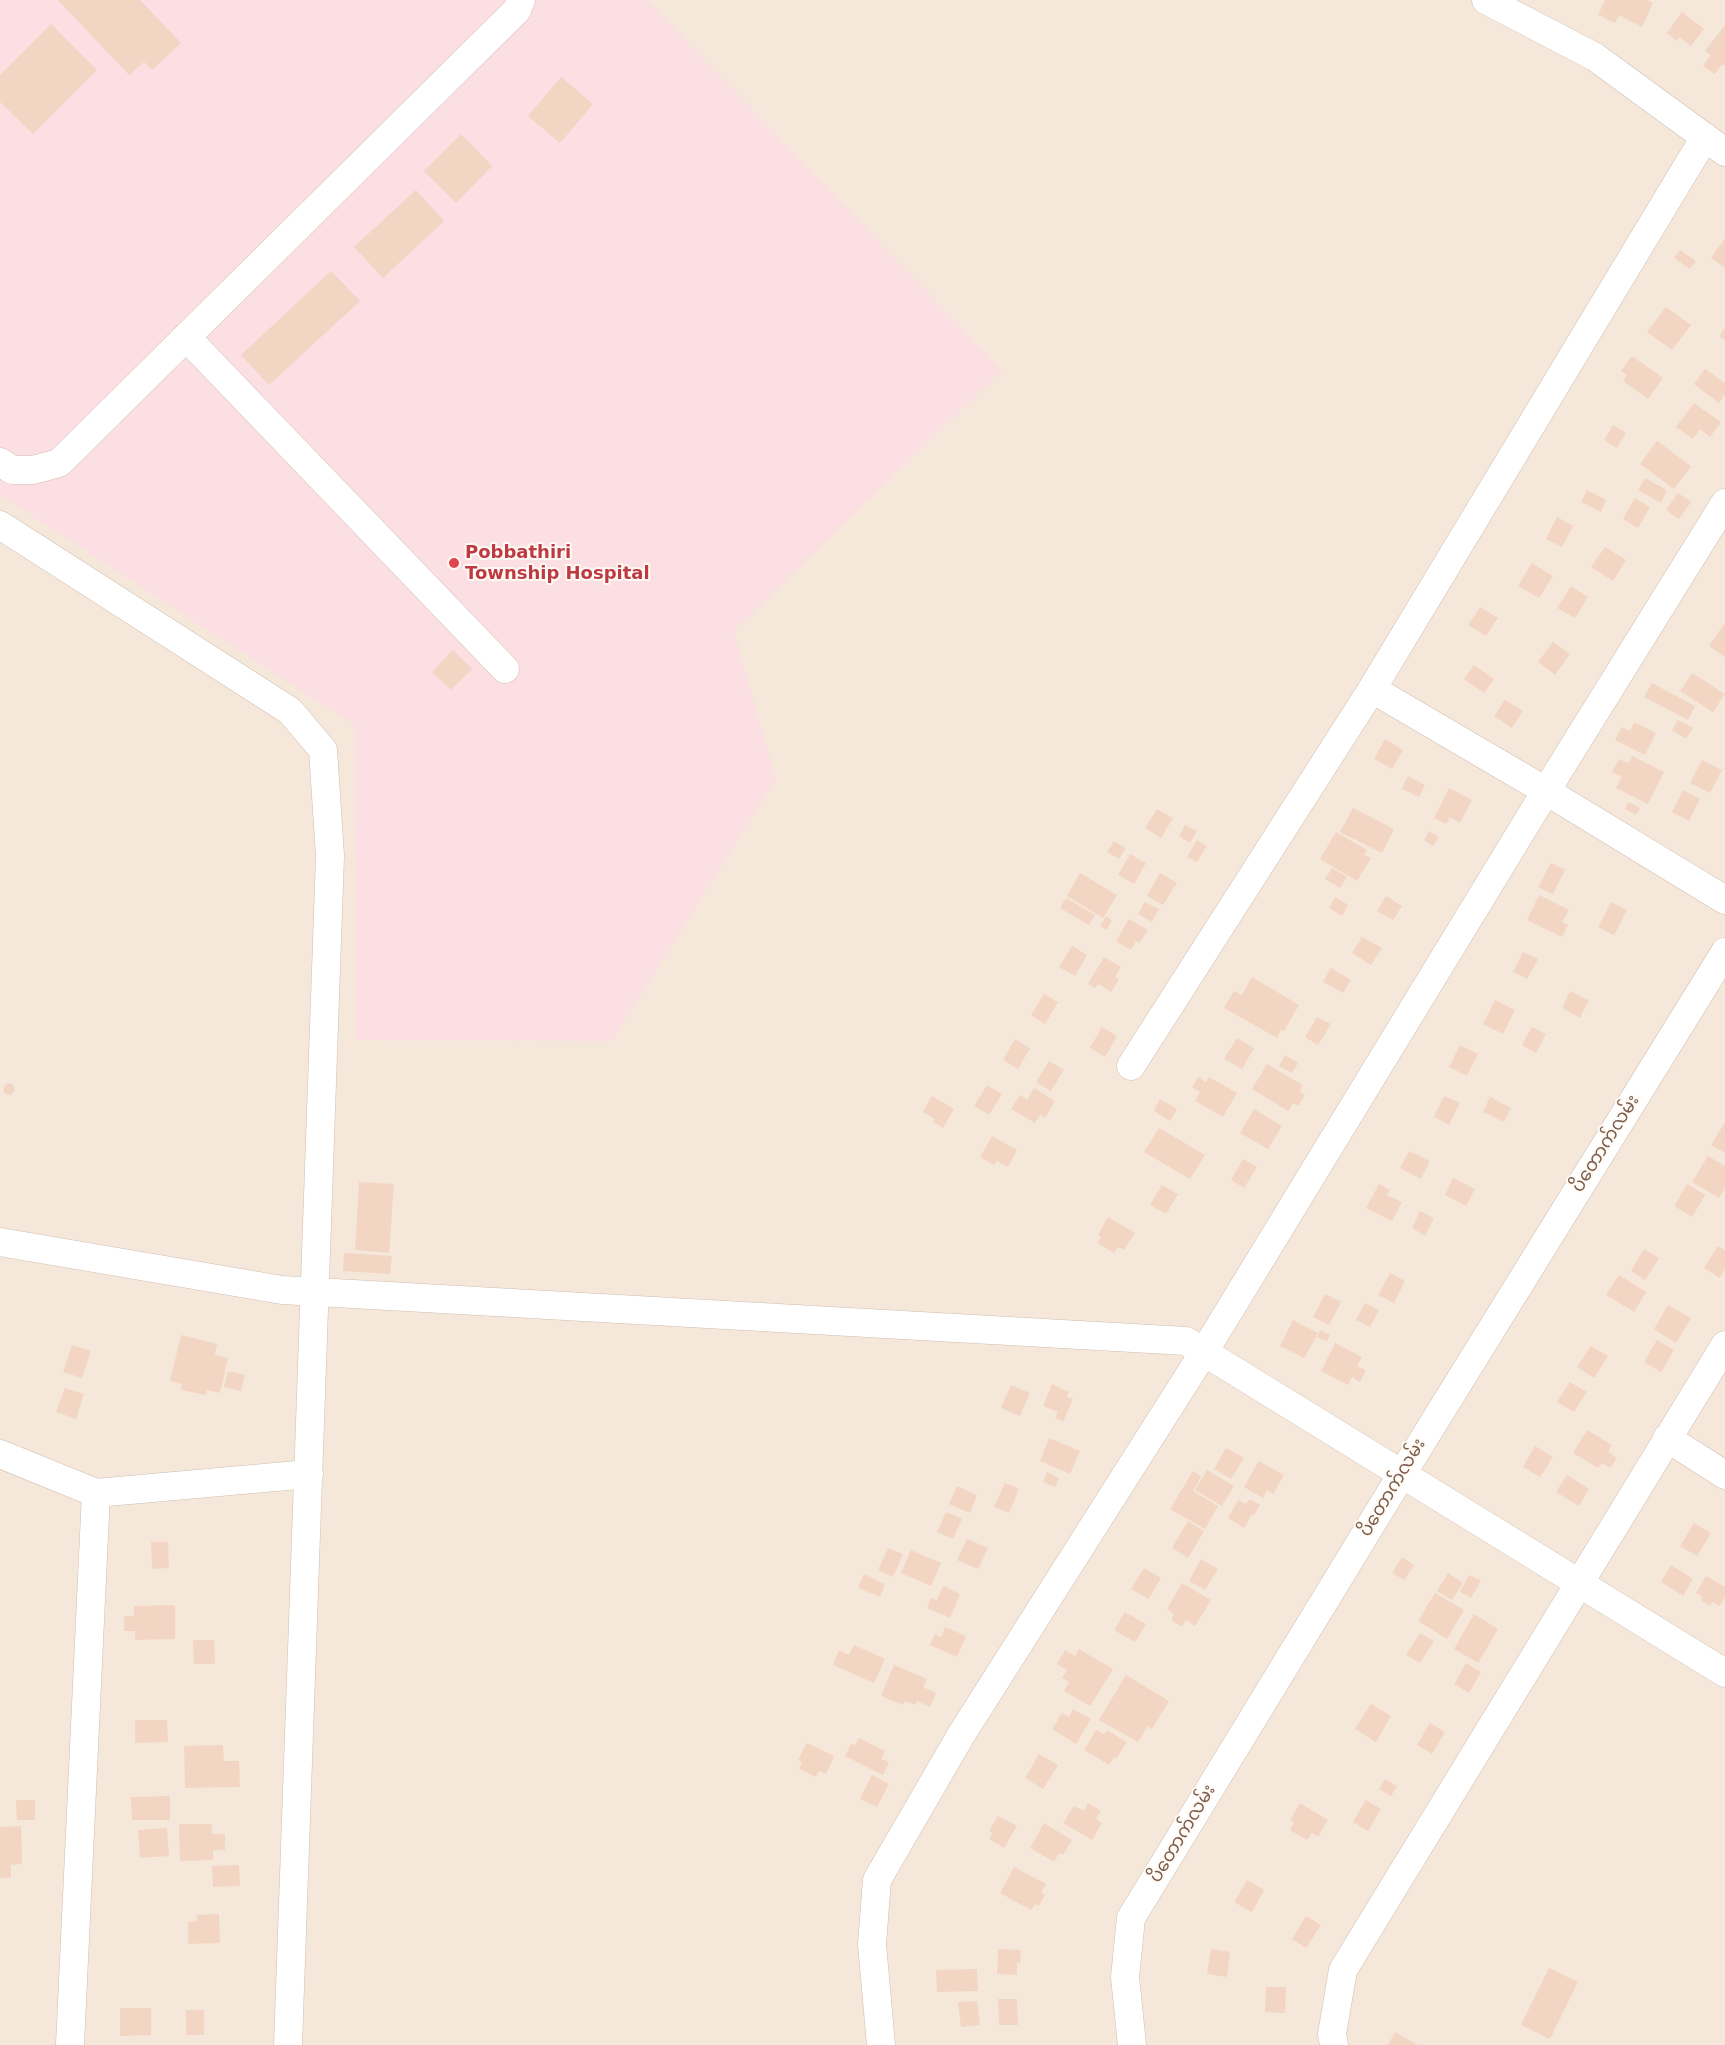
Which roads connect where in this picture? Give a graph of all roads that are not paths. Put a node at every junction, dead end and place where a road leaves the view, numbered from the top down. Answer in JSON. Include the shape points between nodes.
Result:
{"nodes":[{"id":1,"x":521,"y":0,"type":"edge"},
{"id":2,"x":1486,"y":0,"type":"edge"},
{"id":3,"x":1715,"y":145,"type":"edge"},
{"id":4,"x":186,"y":337,"type":"junction"},
{"id":5,"x":0,"y":462,"type":"edge"},
{"id":6,"x":1725,"y":503,"type":"edge"},
{"id":7,"x":0,"y":525,"type":"edge"},
{"id":8,"x":505,"y":669,"type":"dead end"},
{"id":9,"x":1372,"y":689,"type":"junction"},
{"id":10,"x":1546,"y":791,"type":"junction"},
{"id":11,"x":1725,"y":900,"type":"edge"},
{"id":12,"x":1725,"y":952,"type":"edge"},
{"id":13,"x":1131,"y":1066,"type":"dead end"},
{"id":14,"x":0,"y":1242,"type":"edge"},
{"id":15,"x":315,"y":1292,"type":"junction"},
{"id":16,"x":1725,"y":1345,"type":"edge"},
{"id":17,"x":1204,"y":1352,"type":"junction"},
{"id":18,"x":1667,"y":1438,"type":"junction"},
{"id":19,"x":0,"y":1454,"type":"edge"},
{"id":20,"x":309,"y":1474,"type":"junction"},
{"id":21,"x":1402,"y":1474,"type":"junction"},
{"id":22,"x":1725,"y":1475,"type":"edge"},
{"id":23,"x":96,"y":1493,"type":"junction"},
{"id":24,"x":1578,"y":1583,"type":"junction"},
{"id":25,"x":1725,"y":1673,"type":"edge"},
{"id":26,"x":70,"y":2045,"type":"edge"},
{"id":27,"x":288,"y":2045,"type":"edge"},
{"id":28,"x":881,"y":2045,"type":"edge"},
{"id":29,"x":1132,"y":2045,"type":"edge"},
{"id":30,"x":1334,"y":2045,"type":"edge"}],
"edges":[{"from":1,"to":4,"type":"street","via":[[517,10]]},
{"from":2,"to":3,"type":"street","via":[[1595,57]]},
{"from":3,"to":9,"type":"street"},
{"from":4,"to":5,"type":"street","via":[[59,463],[33,470],[12,470]]},
{"from":4,"to":8,"type":"street"},
{"from":6,"to":10,"type":"street"},
{"from":7,"to":15,"type":"street","via":[[290,711],[323,750],[330,856]]},
{"from":9,"to":10,"type":"street"},
{"from":9,"to":13,"type":"street"},
{"from":10,"to":11,"type":"street"},
{"from":10,"to":17,"type":"street"},
{"from":12,"to":21,"type":"street","name":"ပိတောက်လမ်း"},
{"from":14,"to":15,"type":"street","via":[[282,1290]]},
{"from":15,"to":17,"type":"street","via":[[1186,1341]]},
{"from":15,"to":20,"type":"street"},
{"from":16,"to":18,"type":"street"},
{"from":17,"to":21,"type":"street"},
{"from":17,"to":28,"type":"street","via":[[961,1735],[877,1880],[872,1944]]},
{"from":18,"to":22,"type":"street"},
{"from":18,"to":24,"type":"street"},
{"from":19,"to":23,"type":"street"},
{"from":20,"to":23,"type":"street"},
{"from":20,"to":27,"type":"street"},
{"from":21,"to":24,"type":"street"},
{"from":21,"to":29,"type":"street","name":"ပိတောက်လမ်း","via":[[1131,1918],[1125,1977]]},
{"from":23,"to":26,"type":"street"},
{"from":24,"to":25,"type":"street"},
{"from":24,"to":30,"type":"street","via":[[1343,1970],[1332,2034]]}]}
